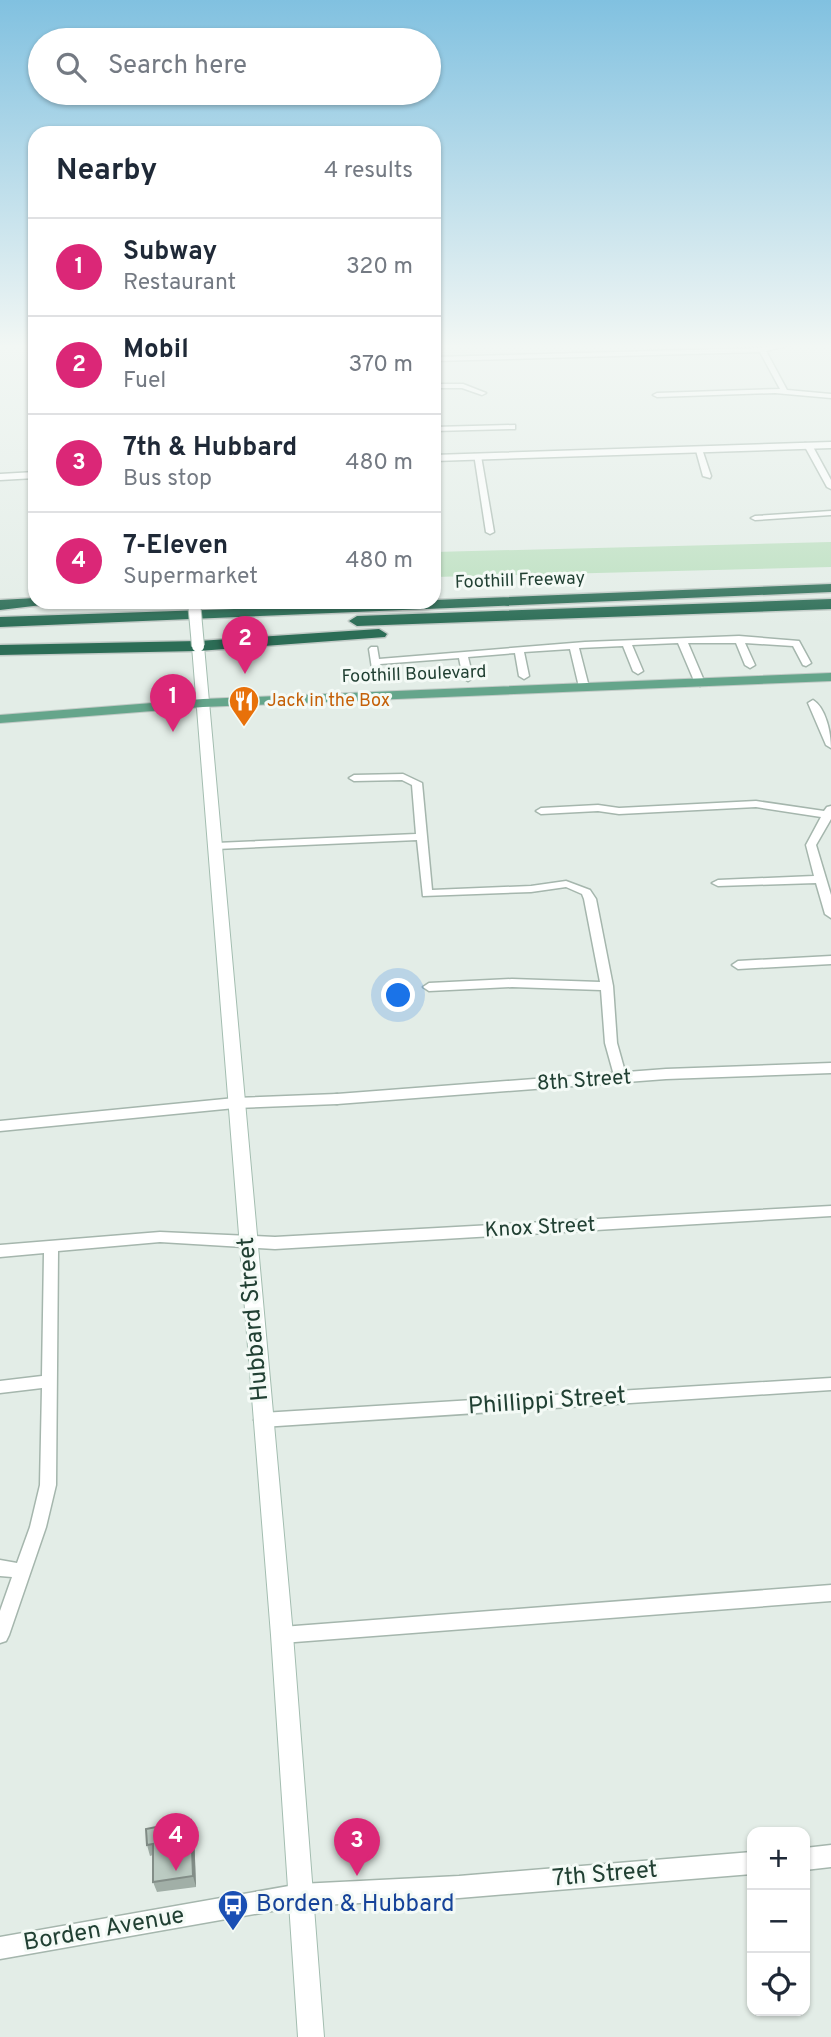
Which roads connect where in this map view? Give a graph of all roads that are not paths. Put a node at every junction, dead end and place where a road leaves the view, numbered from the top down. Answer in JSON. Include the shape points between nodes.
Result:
{"nodes":[{"id":1,"x":808,"y":445,"type":"junction"},
{"id":2,"x":831,"y":445,"type":"edge"},
{"id":3,"x":698,"y":449,"type":"junction"},
{"id":4,"x":477,"y":456,"type":"junction"},
{"id":5,"x":441,"y":458,"type":"edge"},
{"id":6,"x":28,"y":475,"type":"edge"},
{"id":7,"x":706,"y":475,"type":"dead end"},
{"id":8,"x":0,"y":477,"type":"edge"},
{"id":9,"x":831,"y":487,"type":"edge"},
{"id":10,"x":831,"y":513,"type":"edge"},
{"id":11,"x":755,"y":518,"type":"dead end"},
{"id":12,"x":490,"y":532,"type":"dead end"},
{"id":13,"x":831,"y":588,"type":"edge"},
{"id":14,"x":441,"y":590,"type":"edge"},
{"id":15,"x":684,"y":593,"type":"junction"},
{"id":16,"x":28,"y":603,"type":"edge"},
{"id":17,"x":441,"y":603,"type":"edge"},
{"id":18,"x":831,"y":604,"type":"edge"},
{"id":19,"x":0,"y":605,"type":"edge"},
{"id":20,"x":748,"y":607,"type":"junction"},
{"id":21,"x":195,"y":609,"type":"edge"},
{"id":22,"x":307,"y":609,"type":"edge"},
{"id":23,"x":0,"y":622,"type":"edge"},
{"id":24,"x":0,"y":635,"type":"edge"},
{"id":25,"x":739,"y":639,"type":"junction"},
{"id":26,"x":682,"y":641,"type":"junction"},
{"id":27,"x":627,"y":644,"type":"junction"},
{"id":28,"x":198,"y":646,"type":"junction"},
{"id":29,"x":574,"y":646,"type":"junction"},
{"id":30,"x":374,"y":649,"type":"dead end"},
{"id":31,"x":0,"y":650,"type":"edge"},
{"id":32,"x":519,"y":652,"type":"junction"},
{"id":33,"x":463,"y":656,"type":"junction"},
{"id":34,"x":375,"y":662,"type":"junction"},
{"id":35,"x":806,"y":663,"type":"dead end"},
{"id":36,"x":750,"y":665,"type":"dead end"},
{"id":37,"x":638,"y":671,"type":"dead end"},
{"id":38,"x":376,"y":673,"type":"dead end"},
{"id":39,"x":524,"y":676,"type":"dead end"},
{"id":40,"x":831,"y":677,"type":"edge"},
{"id":41,"x":468,"y":678,"type":"dead end"},
{"id":42,"x":700,"y":683,"type":"junction"},
{"id":43,"x":584,"y":687,"type":"junction"},
{"id":44,"x":203,"y":703,"type":"junction"},
{"id":45,"x":813,"y":703,"type":"dead end"},
{"id":46,"x":0,"y":719,"type":"edge"},
{"id":47,"x":831,"y":745,"type":"edge"},
{"id":48,"x":355,"y":778,"type":"dead end"},
{"id":49,"x":541,"y":811,"type":"dead end"},
{"id":50,"x":829,"y":812,"type":"edge"},
{"id":51,"x":422,"y":837,"type":"junction"},
{"id":52,"x":216,"y":846,"type":"junction"},
{"id":53,"x":819,"y":878,"type":"junction"},
{"id":54,"x":718,"y":883,"type":"dead end"},
{"id":55,"x":586,"y":892,"type":"joint"},
{"id":56,"x":427,"y":894,"type":"joint"},
{"id":57,"x":831,"y":914,"type":"edge"},
{"id":58,"x":831,"y":960,"type":"edge"},
{"id":59,"x":738,"y":965,"type":"dead end"},
{"id":60,"x":607,"y":986,"type":"junction"},
{"id":61,"x":429,"y":987,"type":"dead end"},
{"id":62,"x":831,"y":1068,"type":"edge"},
{"id":63,"x":621,"y":1079,"type":"junction"},
{"id":64,"x":338,"y":1099,"type":"joint"},
{"id":65,"x":235,"y":1103,"type":"junction"},
{"id":66,"x":0,"y":1126,"type":"edge"},
{"id":67,"x":831,"y":1211,"type":"edge"},
{"id":68,"x":248,"y":1243,"type":"junction"},
{"id":69,"x":51,"y":1245,"type":"junction"},
{"id":70,"x":0,"y":1251,"type":"edge"},
{"id":71,"x":50,"y":1381,"type":"junction"},
{"id":72,"x":831,"y":1384,"type":"edge"},
{"id":73,"x":0,"y":1387,"type":"edge"},
{"id":74,"x":262,"y":1420,"type":"junction"},
{"id":75,"x":0,"y":1568,"type":"edge"},
{"id":76,"x":22,"y":1572,"type":"junction"},
{"id":77,"x":831,"y":1593,"type":"edge"},
{"id":78,"x":282,"y":1635,"type":"junction"},
{"id":79,"x":0,"y":1636,"type":"edge"},
{"id":80,"x":831,"y":1856,"type":"edge"},
{"id":81,"x":810,"y":1858,"type":"edge"},
{"id":82,"x":747,"y":1863,"type":"edge"},
{"id":83,"x":459,"y":1887,"type":"joint"},
{"id":84,"x":300,"y":1895,"type":"junction"},
{"id":85,"x":0,"y":1948,"type":"edge"},
{"id":86,"x":311,"y":2037,"type":"edge"}],
"edges":[{"from":1,"to":2,"type":"street"},
{"from":1,"to":3,"type":"street"},
{"from":1,"to":9,"type":"street"},
{"from":3,"to":4,"type":"street"},
{"from":3,"to":7,"type":"street"},
{"from":4,"to":5,"type":"street"},
{"from":4,"to":12,"type":"street"},
{"from":6,"to":8,"type":"street"},
{"from":10,"to":11,"type":"street"},
{"from":13,"to":15,"type":"highway","name":"Foothill Freeway"},
{"from":14,"to":15,"type":"highway"},
{"from":15,"to":17,"type":"highway","name":"Foothill Freeway"},
{"from":16,"to":19,"type":"highway"},
{"from":18,"to":20,"type":"highway","name":"Foothill Freeway"},
{"from":20,"to":24,"type":"highway","name":"Foothill Freeway"},
{"from":20,"to":28,"type":"highway"},
{"from":21,"to":28,"type":"main road","name":"Hubbard Street","bridge":true},
{"from":22,"to":23,"type":"highway","name":"Foothill Freeway"},
{"from":25,"to":26,"type":"street"},
{"from":25,"to":35,"type":"street","via":[[796,643]]},
{"from":25,"to":36,"type":"street"},
{"from":26,"to":27,"type":"street"},
{"from":26,"to":42,"type":"street"},
{"from":27,"to":29,"type":"street"},
{"from":27,"to":37,"type":"street"},
{"from":28,"to":31,"type":"highway"},
{"from":28,"to":44,"type":"main road","name":"Hubbard Street"},
{"from":29,"to":32,"type":"street"},
{"from":29,"to":43,"type":"street"},
{"from":30,"to":34,"type":"street"},
{"from":32,"to":33,"type":"street"},
{"from":32,"to":39,"type":"street"},
{"from":33,"to":34,"type":"street"},
{"from":33,"to":41,"type":"street"},
{"from":34,"to":38,"type":"street"},
{"from":40,"to":42,"type":"main road","name":"Foothill Boulevard"},
{"from":42,"to":43,"type":"main road","name":"Foothill Boulevard"},
{"from":43,"to":44,"type":"main road","name":"Foothill Boulevard"},
{"from":44,"to":46,"type":"main road","name":"Foothill Boulevard"},
{"from":44,"to":52,"type":"main road","name":"Hubbard Street"},
{"from":45,"to":47,"type":"street"},
{"from":48,"to":51,"type":"street","via":[[403,777],[417,783]]},
{"from":49,"to":50,"type":"street","via":[[756,804]]},
{"from":50,"to":53,"type":"street","via":[[811,845]]},
{"from":51,"to":52,"type":"street"},
{"from":51,"to":56,"type":"street"},
{"from":52,"to":65,"type":"main road","name":"Hubbard Street"},
{"from":53,"to":54,"type":"street"},
{"from":53,"to":57,"type":"street"},
{"from":55,"to":56,"type":"street","via":[[566,884]]},
{"from":55,"to":60,"type":"street"},
{"from":58,"to":59,"type":"street"},
{"from":60,"to":61,"type":"street","via":[[512,983]]},
{"from":60,"to":63,"type":"street","via":[[611,1043]]},
{"from":62,"to":63,"type":"street","name":"8th Street"},
{"from":63,"to":64,"type":"street","name":"8th Street"},
{"from":64,"to":65,"type":"street"},
{"from":65,"to":66,"type":"street"},
{"from":65,"to":68,"type":"main road","name":"Hubbard Street"},
{"from":67,"to":68,"type":"street","name":"Knox Street"},
{"from":68,"to":69,"type":"street","name":"Knox Street","via":[[160,1237]]},
{"from":68,"to":74,"type":"main road","name":"Hubbard Street"},
{"from":69,"to":70,"type":"street","name":"Knox Street"},
{"from":69,"to":71,"type":"street"},
{"from":71,"to":73,"type":"street"},
{"from":71,"to":76,"type":"street","via":[[48,1485]]},
{"from":72,"to":74,"type":"street","name":"Phillippi Street"},
{"from":74,"to":78,"type":"main road","name":"Hubbard Street"},
{"from":75,"to":76,"type":"street"},
{"from":76,"to":79,"type":"street"},
{"from":77,"to":78,"type":"street"},
{"from":78,"to":84,"type":"main road","name":"Hubbard Street"},
{"from":80,"to":81,"type":"street"},
{"from":82,"to":83,"type":"street","name":"7th Street"},
{"from":83,"to":84,"type":"street","name":"Borden Avenue"},
{"from":84,"to":85,"type":"street","name":"Borden Avenue"},
{"from":84,"to":86,"type":"main road","name":"Hubbard Street"}]}
